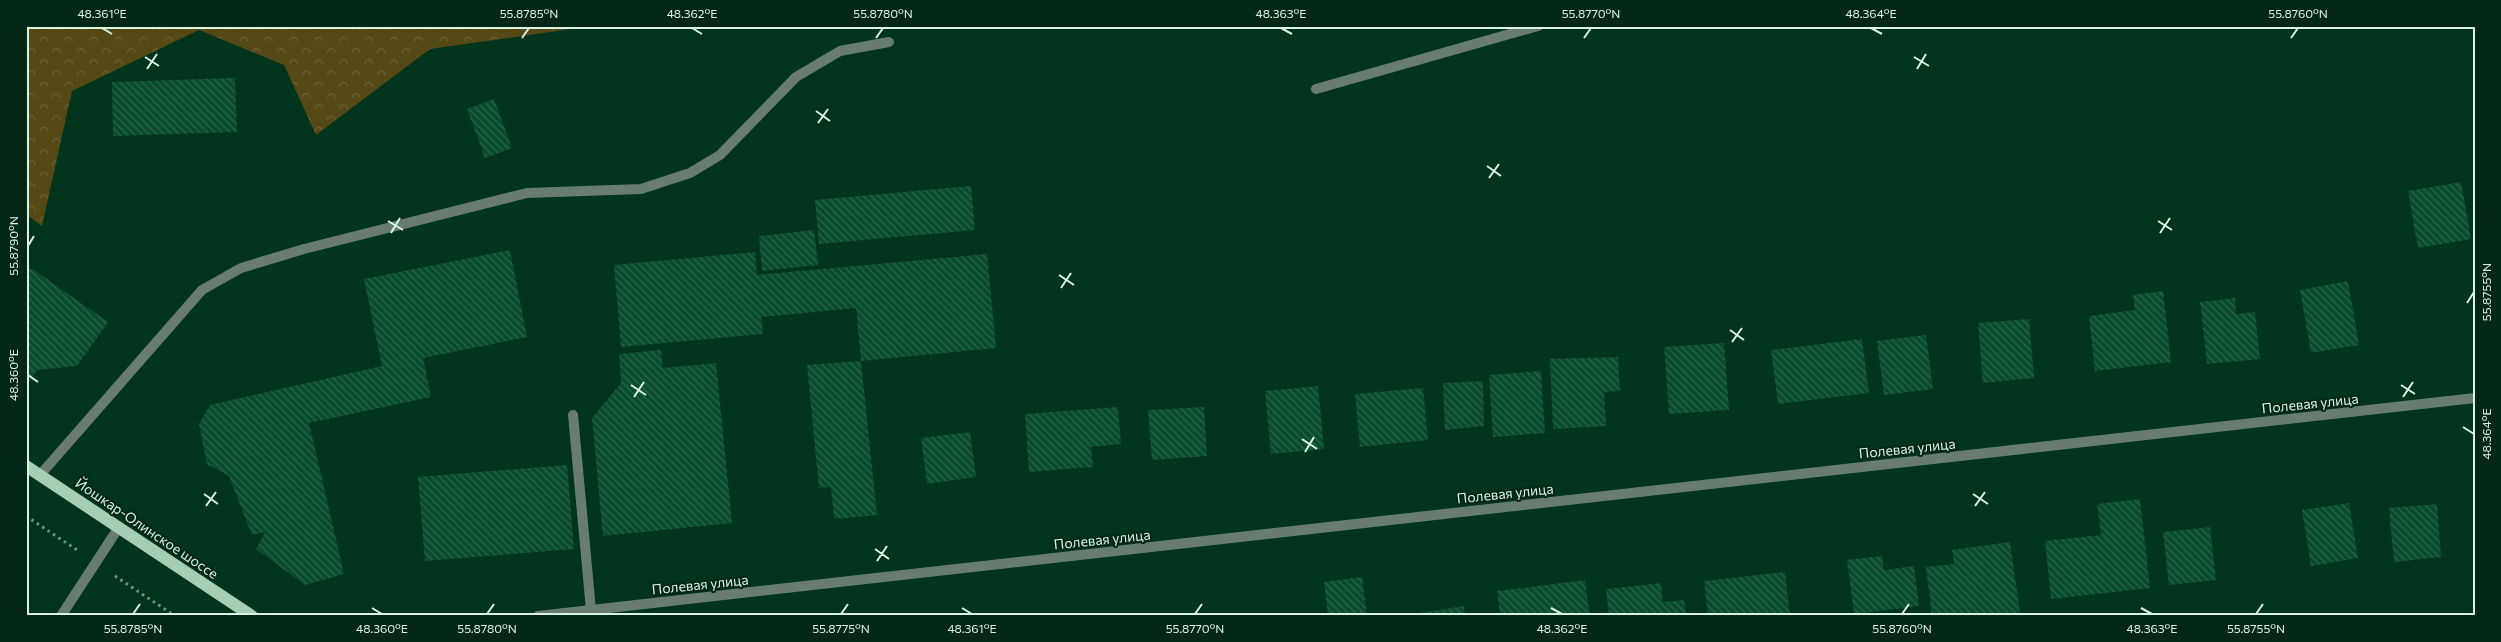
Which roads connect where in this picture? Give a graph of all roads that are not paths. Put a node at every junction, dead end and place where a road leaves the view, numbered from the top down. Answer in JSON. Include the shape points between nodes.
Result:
{"nodes":[{"id":1,"x":1538,"y":26,"type":"edge"},
{"id":2,"x":889,"y":42,"type":"dead end"},
{"id":3,"x":1316,"y":89,"type":"dead end"},
{"id":4,"x":2475,"y":398,"type":"edge"},
{"id":5,"x":573,"y":416,"type":"dead end"},
{"id":6,"x":26,"y":466,"type":"edge"},
{"id":7,"x":40,"y":475,"type":"junction"},
{"id":8,"x":119,"y":527,"type":"junction"},
{"id":9,"x":591,"y":610,"type":"junction"},
{"id":10,"x":61,"y":616,"type":"edge"},
{"id":11,"x":252,"y":616,"type":"edge"},
{"id":12,"x":538,"y":616,"type":"edge"}],
"edges":[{"from":1,"to":3,"type":"street"},
{"from":2,"to":7,"type":"street","via":[[840,51],[796,77],[720,154],[690,174],[641,188],[527,193],[241,268],[202,290]]},
{"from":4,"to":9,"type":"street","name":"Полевая улица"},
{"from":5,"to":9,"type":"street"},
{"from":6,"to":7,"type":"main road","name":"Йошкар-Олинское шоссе"},
{"from":7,"to":8,"type":"main road","name":"Йошкар-Олинское шоссе"},
{"from":8,"to":10,"type":"street"},
{"from":8,"to":11,"type":"main road","name":"Йошкар-Олинское шоссе"},
{"from":9,"to":12,"type":"street","name":"Полевая улица"}]}
